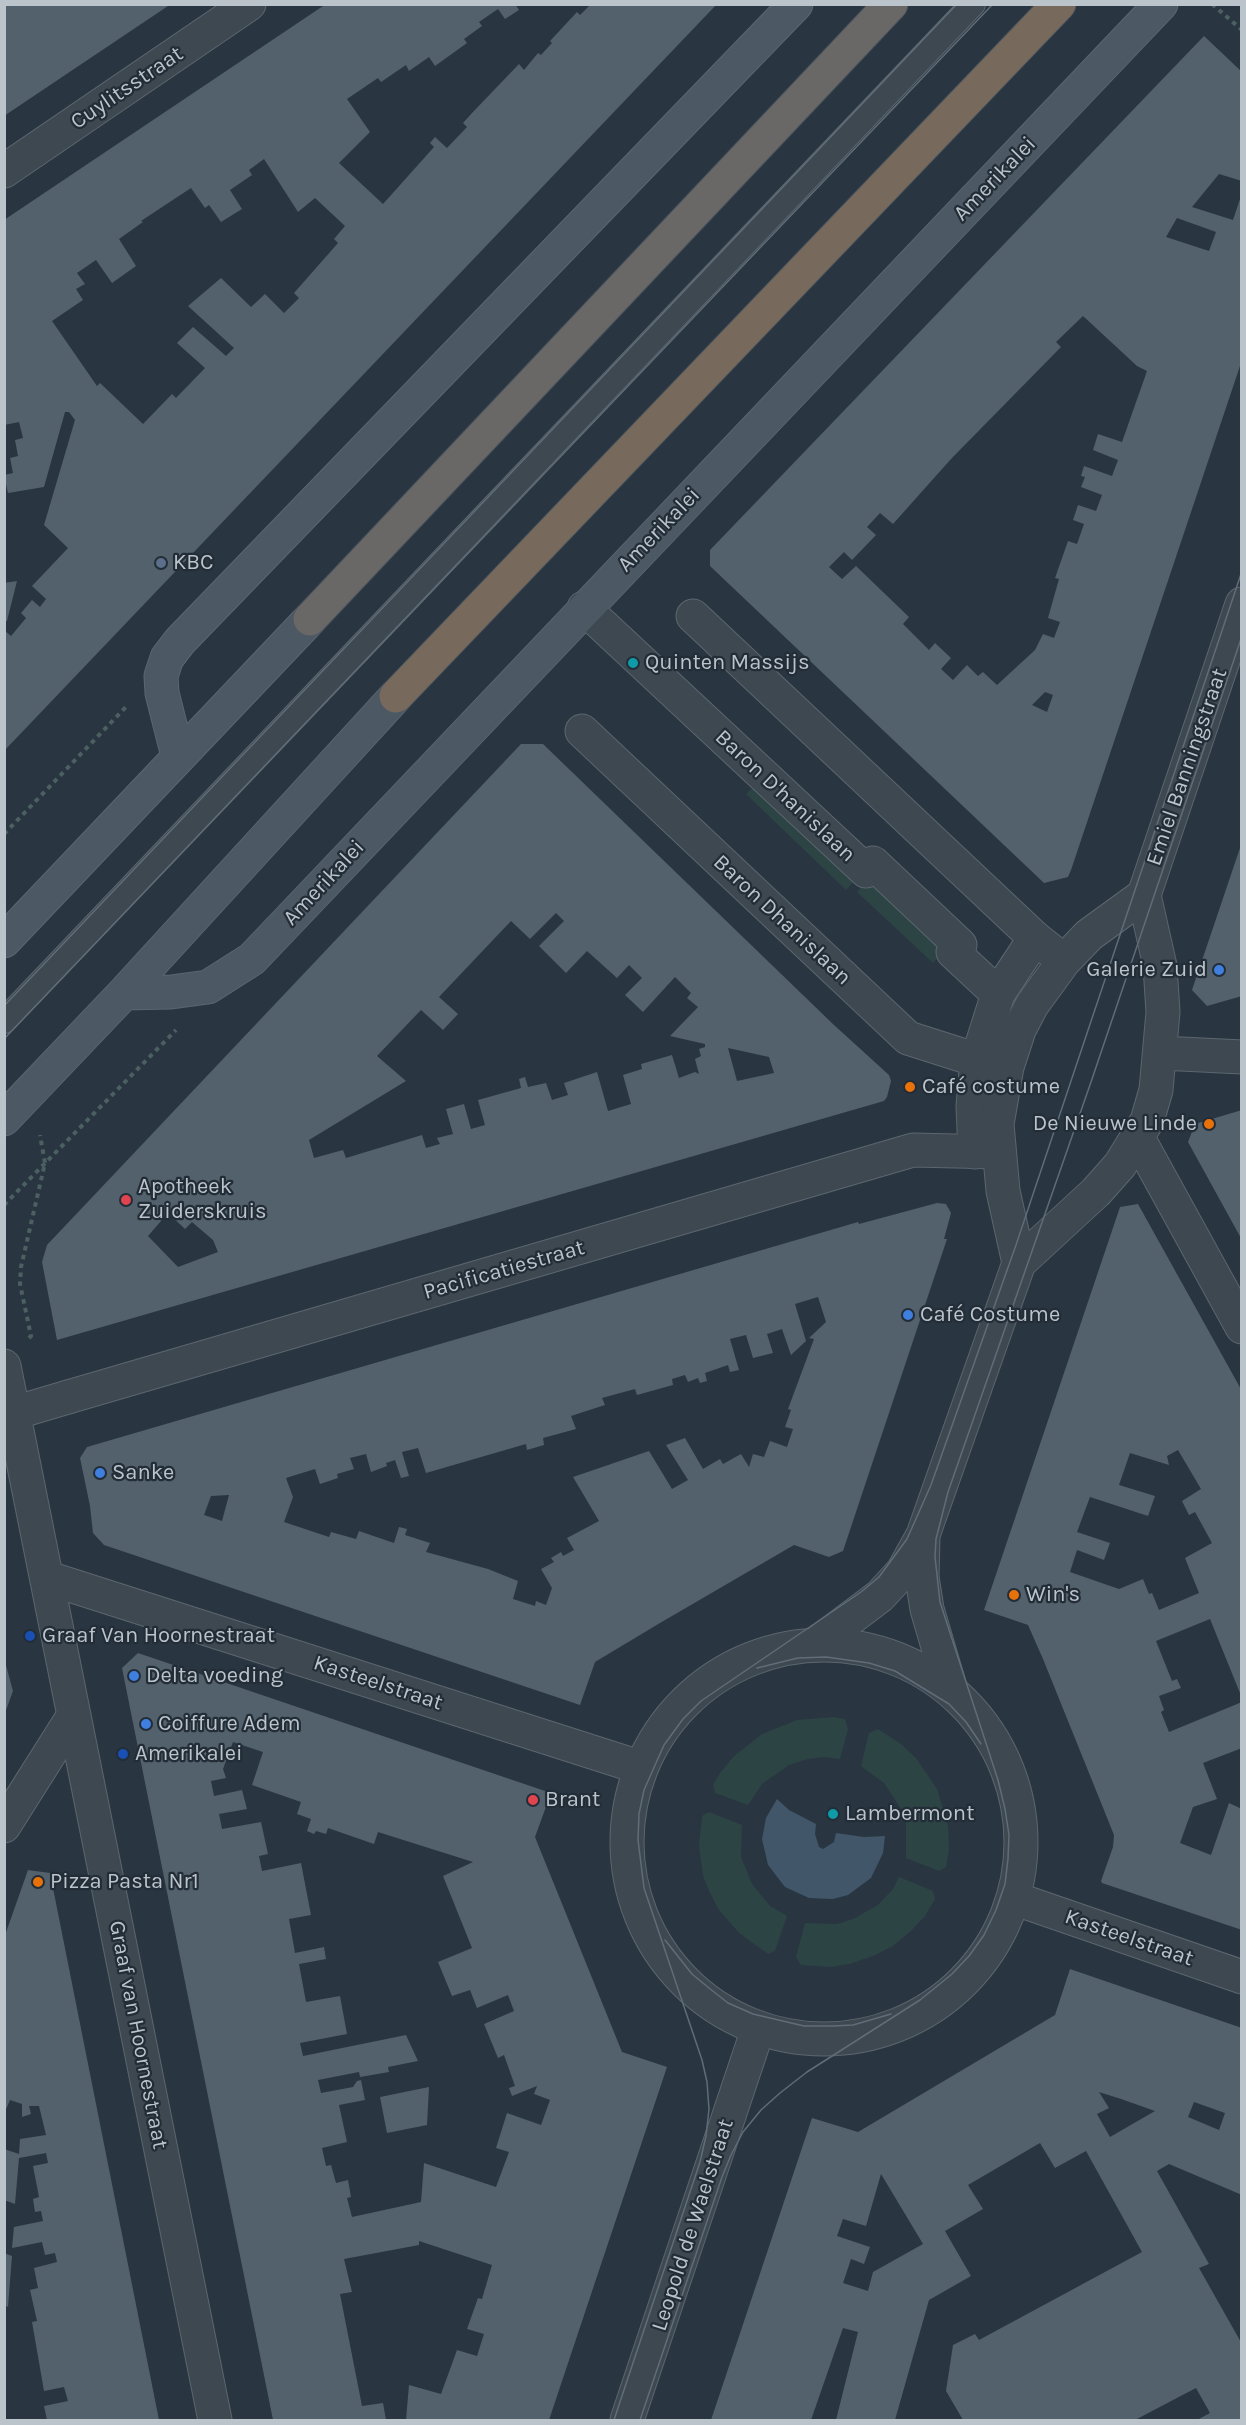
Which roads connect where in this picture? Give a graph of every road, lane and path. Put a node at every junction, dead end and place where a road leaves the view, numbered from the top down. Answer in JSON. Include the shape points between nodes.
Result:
{"nodes":[{"id":1,"x":249,"y":4,"type":"edge"},
{"id":2,"x":796,"y":4,"type":"edge"},
{"id":3,"x":891,"y":4,"type":"edge"},
{"id":4,"x":973,"y":4,"type":"edge"},
{"id":5,"x":1059,"y":4,"type":"edge"},
{"id":6,"x":1161,"y":4,"type":"edge"},
{"id":7,"x":1212,"y":4,"type":"edge"},
{"id":8,"x":1242,"y":30,"type":"edge"},
{"id":9,"x":4,"y":171,"type":"edge"},
{"id":10,"x":1242,"y":604,"type":"edge"},
{"id":11,"x":584,"y":608,"type":"junction"},
{"id":12,"x":693,"y":616,"type":"dead end"},
{"id":13,"x":310,"y":619,"type":"joint"},
{"id":14,"x":396,"y":696,"type":"joint"},
{"id":15,"x":582,"y":731,"type":"dead end"},
{"id":16,"x":178,"y":756,"type":"junction"},
{"id":17,"x":1144,"y":895,"type":"junction"},
{"id":18,"x":1035,"y":938,"type":"junction"},
{"id":19,"x":4,"y":941,"type":"edge"},
{"id":20,"x":1064,"y":961,"type":"junction"},
{"id":21,"x":124,"y":993,"type":"junction"},
{"id":22,"x":998,"y":994,"type":"junction"},
{"id":23,"x":4,"y":1021,"type":"edge"},
{"id":24,"x":1161,"y":1053,"type":"junction"},
{"id":25,"x":1242,"y":1057,"type":"edge"},
{"id":26,"x":992,"y":1064,"type":"junction"},
{"id":27,"x":4,"y":1119,"type":"edge"},
{"id":28,"x":1138,"y":1138,"type":"junction"},
{"id":29,"x":986,"y":1152,"type":"junction"},
{"id":30,"x":4,"y":1205,"type":"edge"},
{"id":31,"x":1019,"y":1263,"type":"junction"},
{"id":32,"x":1242,"y":1327,"type":"edge"},
{"id":33,"x":13,"y":1355,"type":"edge"},
{"id":34,"x":14,"y":1413,"type":"junction"},
{"id":35,"x":923,"y":1535,"type":"junction"},
{"id":36,"x":48,"y":1578,"type":"junction"},
{"id":37,"x":815,"y":1645,"type":"junction"},
{"id":38,"x":951,"y":1691,"type":"junction"},
{"id":39,"x":74,"y":1715,"type":"junction"},
{"id":40,"x":639,"y":1767,"type":"junction"},
{"id":41,"x":4,"y":1826,"type":"edge"},
{"id":42,"x":1016,"y":1899,"type":"junction"},
{"id":43,"x":1242,"y":1977,"type":"edge"},
{"id":44,"x":758,"y":2029,"type":"junction"},
{"id":45,"x":215,"y":2421,"type":"edge"},
{"id":46,"x":627,"y":2421,"type":"edge"}],
"edges":[{"from":1,"to":9,"type":"street","name":"Cuylitsstraat"},
{"from":2,"to":16,"type":"main road","via":[[180,641],[167,658],[161,676]]},
{"from":3,"to":13,"type":"highway"},
{"from":4,"to":23,"type":"lane"},
{"from":5,"to":14,"type":"highway"},
{"from":6,"to":11,"type":"main road","name":"Amerikalei"},
{"from":7,"to":8,"type":"path"},
{"from":10,"to":17,"type":"street","name":"Emiel Banningstraat"},
{"from":11,"to":21,"type":"main road","name":"Amerikalei","via":[[252,959],[208,987]]},
{"from":11,"to":22,"type":"street","name":"Baron D'hanislaan","via":[[866,871],[873,863],[960,945],[953,952]]},
{"from":12,"to":18,"type":"street"},
{"from":13,"to":16,"type":"main road"},
{"from":14,"to":21,"type":"main road"},
{"from":15,"to":26,"type":"street","name":"Baron Dhanislaan","via":[[908,1038]]},
{"from":16,"to":19,"type":"main road"},
{"from":17,"to":20,"type":"street","name":"Emiel Banningstraat","via":[[1089,935]]},
{"from":17,"to":24,"type":"street","name":"Emiel Banningstraat","via":[[1160,966]]},
{"from":18,"to":20,"type":"street"},
{"from":18,"to":22,"type":"street"},
{"from":20,"to":26,"type":"street","name":"Emiel Banningstraat"},
{"from":21,"to":27,"type":"main road"},
{"from":22,"to":26,"type":"street"},
{"from":24,"to":25,"type":"street"},
{"from":24,"to":28,"type":"street","name":"Emiel Banningstraat","via":[[1156,1090]]},
{"from":26,"to":29,"type":"street","name":"Emiel Banningstraat","via":[[997,1124]]},
{"from":28,"to":31,"type":"street","name":"Emiel Banningstraat","via":[[1096,1192]]},
{"from":28,"to":32,"type":"street"},
{"from":29,"to":31,"type":"street","name":"Emiel Banningstraat","via":[[1003,1191]]},
{"from":29,"to":34,"type":"street","name":"Pacificatiestraat","via":[[913,1150]]},
{"from":30,"to":33,"type":"path","via":[[45,1163],[21,1267],[20,1284],[31,1336]]},
{"from":31,"to":35,"type":"street","name":"Emiel Banningstraat"},
{"from":33,"to":34,"type":"street","name":"Graaf van Hoornestraat"},
{"from":34,"to":36,"type":"street","name":"Graaf van Hoornestraat"},
{"from":35,"to":37,"type":"street","name":"Emiel Banningstraat","via":[[903,1571],[880,1596]]},
{"from":35,"to":38,"type":"street","name":"Emiel Banningstraat","via":[[922,1577],[927,1609]]},
{"from":36,"to":39,"type":"street","name":"Graaf van Hoornestraat"},
{"from":36,"to":40,"type":"street","name":"Kasteelstraat"},
{"from":37,"to":38,"type":"street","via":[[841,1645],[900,1660]]},
{"from":37,"to":40,"type":"street","via":[[788,1648],[746,1661],[713,1679],[681,1706]]},
{"from":38,"to":42,"type":"street","via":[[991,1737],[1006,1767],[1022,1837]]},
{"from":39,"to":41,"type":"street"},
{"from":39,"to":45,"type":"street","name":"Graaf van Hoornestraat"},
{"from":40,"to":44,"type":"street","via":[[629,1812],[627,1852],[632,1888],[646,1928],[664,1958],[691,1988]]},
{"from":42,"to":43,"type":"street","name":"Kasteelstraat"},
{"from":42,"to":44,"type":"street","via":[[993,1947],[950,1993],[920,2014],[885,2029],[848,2037],[817,2038]]},
{"from":44,"to":46,"type":"street","name":"Leopold de Waelstraat"}]}
